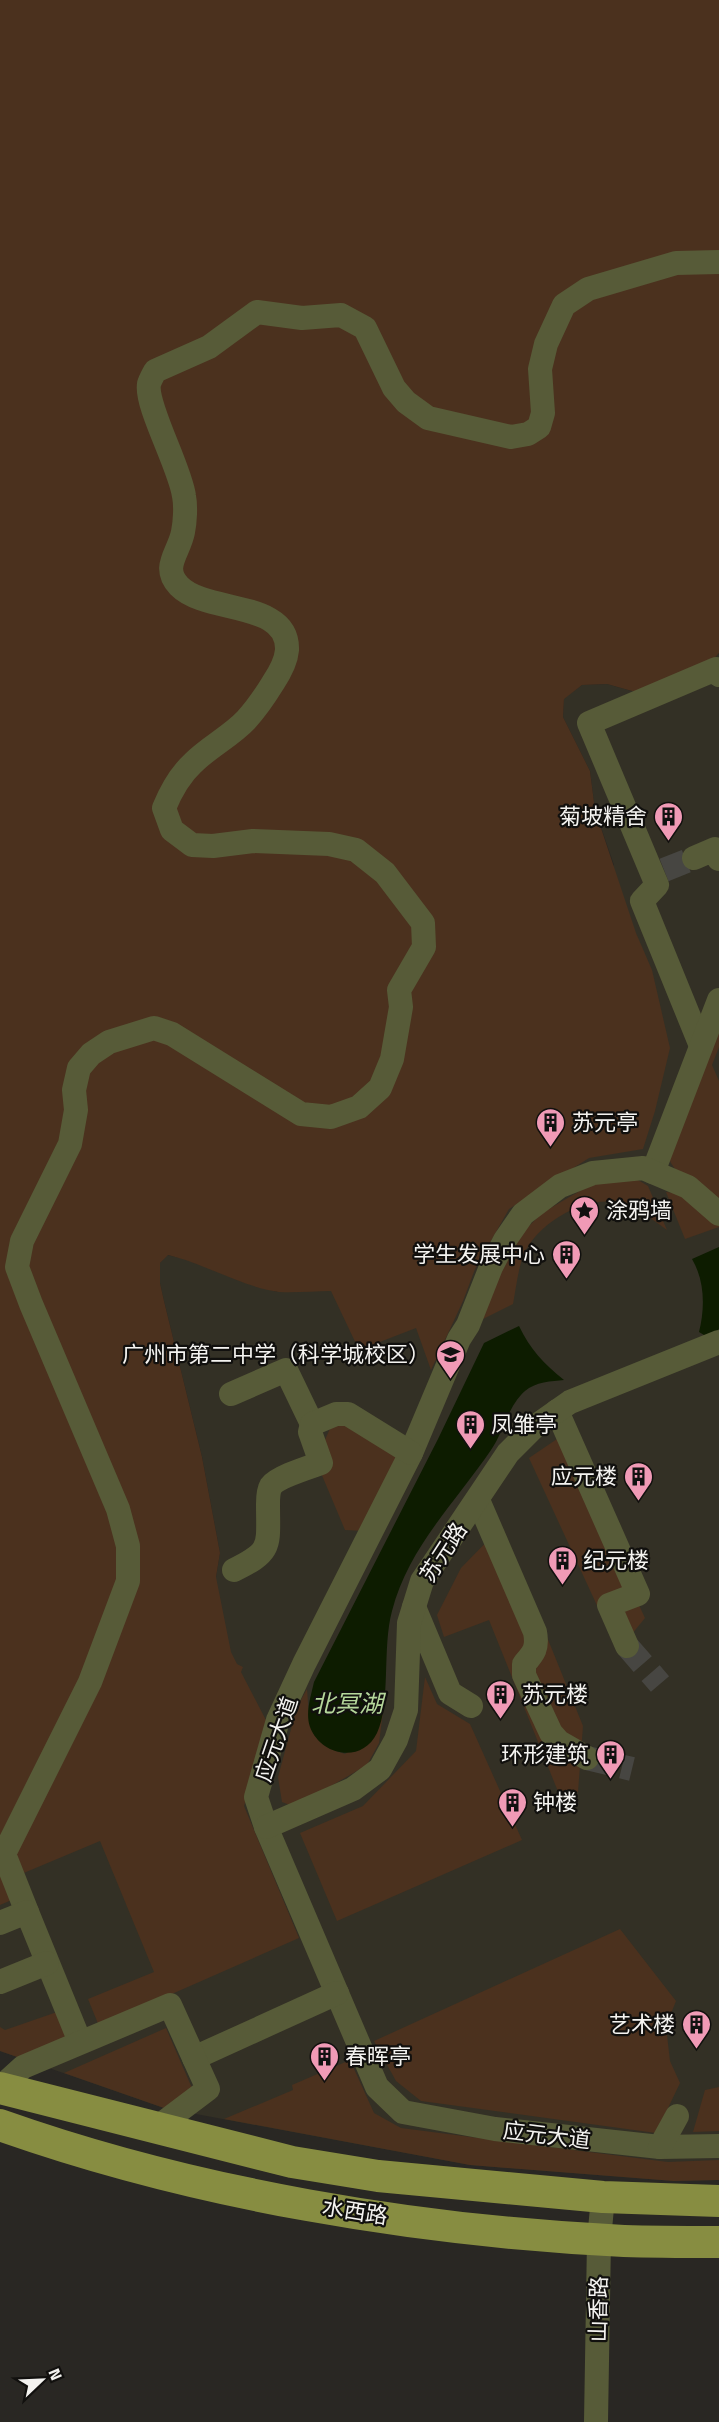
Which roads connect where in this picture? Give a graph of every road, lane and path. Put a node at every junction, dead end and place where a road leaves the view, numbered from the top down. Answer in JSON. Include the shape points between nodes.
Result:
{"nodes":[{"id":1,"x":719,"y":262,"type":"edge"},
{"id":2,"x":719,"y":675,"type":"edge"},
{"id":3,"x":694,"y":858,"type":"tunnel mouth"},
{"id":4,"x":719,"y":859,"type":"edge"},
{"id":5,"x":719,"y":1000,"type":"edge"},
{"id":6,"x":701,"y":1046,"type":"junction"},
{"id":7,"x":653,"y":1172,"type":"junction"},
{"id":8,"x":719,"y":1214,"type":"edge"},
{"id":9,"x":719,"y":1342,"type":"edge"},
{"id":10,"x":231,"y":1394,"type":"dead end"},
{"id":11,"x":557,"y":1411,"type":"junction"},
{"id":12,"x":312,"y":1424,"type":"junction"},
{"id":13,"x":411,"y":1453,"type":"junction"},
{"id":14,"x":478,"y":1500,"type":"junction"},
{"id":15,"x":234,"y":1570,"type":"dead end"},
{"id":16,"x":414,"y":1607,"type":"junction"},
{"id":17,"x":627,"y":1646,"type":"tunnel mouth"},
{"id":18,"x":471,"y":1706,"type":"dead end"},
{"id":19,"x":587,"y":1758,"type":"tunnel mouth"},
{"id":20,"x":266,"y":1827,"type":"junction"},
{"id":21,"x":27,"y":1912,"type":"junction"},
{"id":22,"x":0,"y":1923,"type":"edge"},
{"id":23,"x":47,"y":1963,"type":"junction"},
{"id":24,"x":0,"y":1982,"type":"edge"},
{"id":25,"x":338,"y":1994,"type":"junction"},
{"id":26,"x":80,"y":2043,"type":"junction"},
{"id":27,"x":194,"y":2058,"type":"junction"},
{"id":28,"x":0,"y":2088,"type":"edge"},
{"id":29,"x":677,"y":2116,"type":"dead end"},
{"id":30,"x":0,"y":2125,"type":"edge"},
{"id":31,"x":155,"y":2129,"type":"junction"},
{"id":32,"x":719,"y":2146,"type":"edge"},
{"id":33,"x":660,"y":2147,"type":"junction"},
{"id":34,"x":603,"y":2197,"type":"junction"},
{"id":35,"x":719,"y":2201,"type":"edge"},
{"id":36,"x":599,"y":2240,"type":"junction"},
{"id":37,"x":719,"y":2242,"type":"edge"},
{"id":38,"x":596,"y":2422,"type":"edge"}],
"edges":[{"from":1,"to":21,"type":"street","via":[[676,263],[588,289],[564,304],[540,369],[543,413],[539,427],[528,434],[511,437],[428,418],[394,388],[365,328],[341,315],[302,318],[257,312],[209,347],[155,371],[149,384],[184,496],[183,533],[170,563],[170,573],[193,596],[263,615],[279,625],[286,637],[287,652],[279,673],[245,721],[192,763],[172,789],[164,808],[172,830],[192,845],[264,842],[329,844],[356,850],[385,873],[423,924],[424,947],[399,990],[392,1059],[380,1088],[359,1107],[331,1117],[301,1114],[172,1034],[154,1028],[109,1042],[79,1068],[70,1144],[22,1241],[17,1267],[118,1509],[128,1546],[128,1581],[90,1682],[4,1854]]},
{"from":2,"to":6,"type":"street","via":[[716,669],[589,723],[658,872],[657,885],[642,901]]},
{"from":3,"to":4,"type":"street","via":[[715,849]]},
{"from":5,"to":6,"type":"street"},
{"from":6,"to":7,"type":"street"},
{"from":7,"to":8,"type":"street","name":"应元大道","via":[[688,1187]]},
{"from":7,"to":13,"type":"street","name":"应元大道","via":[[643,1168],[593,1173],[560,1186],[523,1214],[491,1267]]},
{"from":9,"to":11,"type":"street","name":"苏元路","via":[[570,1402]]},
{"from":10,"to":12,"type":"street","via":[[286,1370]]},
{"from":11,"to":14,"type":"street","name":"苏元路","via":[[508,1453]]},
{"from":11,"to":17,"type":"street","via":[[638,1594],[609,1605]]},
{"from":12,"to":13,"type":"street","via":[[336,1414],[348,1414]]},
{"from":12,"to":15,"type":"street","via":[[310,1432],[321,1463],[271,1486],[265,1550],[257,1559]]},
{"from":13,"to":20,"type":"street","name":"应元大道","via":[[278,1720],[256,1797]]},
{"from":14,"to":16,"type":"street","name":"苏元路","via":[[422,1581]]},
{"from":14,"to":19,"type":"street","via":[[535,1632],[535,1652],[524,1664],[524,1675],[540,1713],[559,1742]]},
{"from":16,"to":18,"type":"street","via":[[450,1693]]},
{"from":16,"to":20,"type":"street","name":"苏元路","via":[[409,1623],[406,1710],[380,1769],[353,1789]]},
{"from":20,"to":25,"type":"street","name":"应元大道"},
{"from":21,"to":22,"type":"street"},
{"from":21,"to":23,"type":"street"},
{"from":23,"to":24,"type":"street"},
{"from":23,"to":26,"type":"street"},
{"from":25,"to":27,"type":"street"},
{"from":25,"to":33,"type":"street","name":"应元大道","via":[[377,2087],[403,2112],[495,2129]]},
{"from":26,"to":27,"type":"street","via":[[170,2005]]},
{"from":26,"to":28,"type":"street","via":[[23,2067]]},
{"from":27,"to":31,"type":"street","via":[[208,2089]]},
{"from":28,"to":31,"type":"main road","name":"水西路"},
{"from":29,"to":33,"type":"street"},
{"from":30,"to":36,"type":"main road","name":"水西路","via":[[151,2171],[250,2193],[419,2221]]},
{"from":31,"to":34,"type":"main road","name":"水西路","via":[[292,2162],[378,2176]]},
{"from":32,"to":33,"type":"street","name":"应元大道"},
{"from":34,"to":35,"type":"main road","name":"水西路"},
{"from":34,"to":36,"type":"street","name":"山香路"},
{"from":36,"to":37,"type":"main road","name":"水西路"},
{"from":36,"to":38,"type":"street","name":"山香路"}]}
